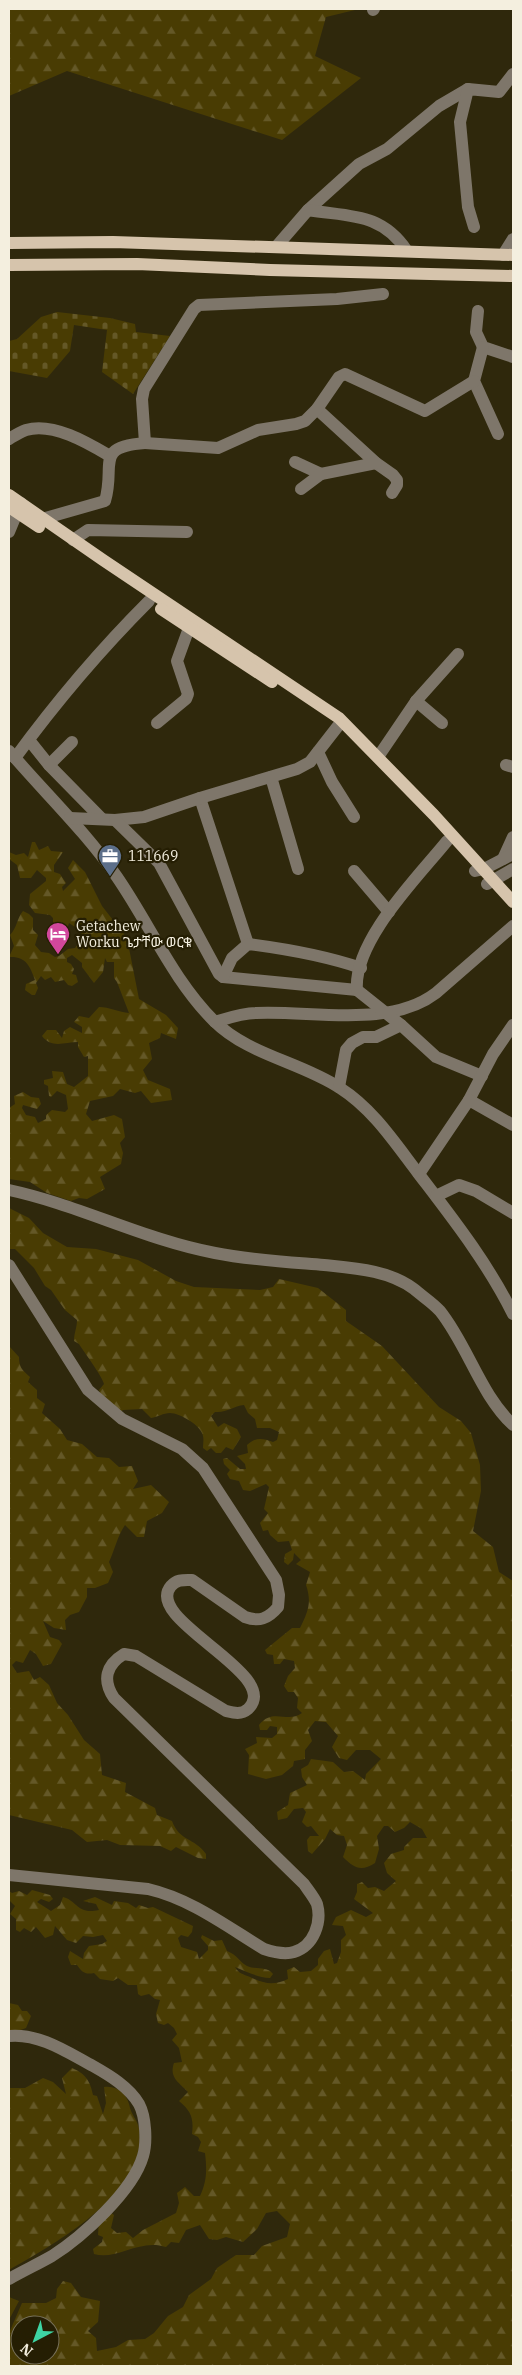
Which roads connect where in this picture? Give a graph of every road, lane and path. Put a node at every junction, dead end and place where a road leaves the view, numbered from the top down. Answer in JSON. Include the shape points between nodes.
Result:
{"nodes":[{"id":1,"x":513,"y":74,"type":"edge"},
{"id":2,"x":468,"y":89,"type":"junction"},
{"id":3,"x":308,"y":210,"type":"junction"},
{"id":4,"x":474,"y":227,"type":"dead end"},
{"id":5,"x":513,"y":239,"type":"edge"},
{"id":6,"x":9,"y":243,"type":"edge"},
{"id":7,"x":276,"y":248,"type":"junction"},
{"id":8,"x":407,"y":251,"type":"junction"},
{"id":9,"x":508,"y":255,"type":"edge"},
{"id":10,"x":9,"y":266,"type":"edge"},
{"id":11,"x":513,"y":276,"type":"edge"},
{"id":12,"x":383,"y":294,"type":"dead end"},
{"id":13,"x":478,"y":311,"type":"dead end"},
{"id":14,"x":483,"y":347,"type":"junction"},
{"id":15,"x":513,"y":357,"type":"edge"},
{"id":16,"x":474,"y":381,"type":"junction"},
{"id":17,"x":317,"y":409,"type":"junction"},
{"id":18,"x":498,"y":434,"type":"dead end"},
{"id":19,"x":9,"y":439,"type":"edge"},
{"id":20,"x":145,"y":443,"type":"junction"},
{"id":21,"x":110,"y":456,"type":"junction"},
{"id":22,"x":295,"y":462,"type":"dead end"},
{"id":23,"x":376,"y":463,"type":"junction"},
{"id":24,"x":321,"y":474,"type":"junction"},
{"id":25,"x":301,"y":489,"type":"dead end"},
{"id":26,"x":392,"y":493,"type":"dead end"},
{"id":27,"x":9,"y":495,"type":"edge"},
{"id":28,"x":16,"y":507,"type":"edge"},
{"id":29,"x":42,"y":519,"type":"junction"},
{"id":30,"x":9,"y":532,"type":"edge"},
{"id":31,"x":188,"y":532,"type":"dead end"},
{"id":32,"x":73,"y":540,"type":"junction"},
{"id":33,"x":100,"y":564,"type":"junction"},
{"id":34,"x":149,"y":601,"type":"junction"},
{"id":35,"x":189,"y":628,"type":"junction"},
{"id":36,"x":458,"y":654,"type":"dead end"},
{"id":37,"x":278,"y":681,"type":"junction"},
{"id":38,"x":416,"y":701,"type":"junction"},
{"id":39,"x":157,"y":723,"type":"dead end"},
{"id":40,"x":442,"y":723,"type":"dead end"},
{"id":41,"x":338,"y":726,"type":"junction"},
{"id":42,"x":29,"y":740,"type":"junction"},
{"id":43,"x":72,"y":742,"type":"dead end"},
{"id":44,"x":318,"y":752,"type":"junction"},
{"id":45,"x":12,"y":755,"type":"edge"},
{"id":46,"x":378,"y":757,"type":"junction"},
{"id":47,"x":49,"y":765,"type":"junction"},
{"id":48,"x":271,"y":777,"type":"junction"},
{"id":49,"x":200,"y":798,"type":"junction"},
{"id":50,"x":354,"y":817,"type":"dead end"},
{"id":51,"x":70,"y":818,"type":"junction"},
{"id":52,"x":102,"y":820,"type":"junction"},
{"id":53,"x":115,"y":820,"type":"junction"},
{"id":54,"x":513,"y":837,"type":"edge"},
{"id":55,"x":447,"y":841,"type":"junction"},
{"id":56,"x":508,"y":857,"type":"edge"},
{"id":57,"x":298,"y":869,"type":"dead end"},
{"id":58,"x":513,"y":869,"type":"edge"},
{"id":59,"x":479,"y":870,"type":"junction"},
{"id":60,"x":354,"y":871,"type":"dead end"},
{"id":61,"x":490,"y":882,"type":"junction"},
{"id":62,"x":513,"y":902,"type":"edge"},
{"id":63,"x":389,"y":912,"type":"junction"},
{"id":64,"x":513,"y":912,"type":"edge"},
{"id":65,"x":513,"y":926,"type":"edge"},
{"id":66,"x":248,"y":944,"type":"junction"},
{"id":67,"x":361,"y":968,"type":"junction"},
{"id":68,"x":223,"y":977,"type":"junction"},
{"id":69,"x":357,"y":990,"type":"junction"},
{"id":70,"x":385,"y":1012,"type":"junction"},
{"id":71,"x":215,"y":1022,"type":"junction"},
{"id":72,"x":401,"y":1025,"type":"junction"},
{"id":73,"x":513,"y":1025,"type":"edge"},
{"id":74,"x":482,"y":1076,"type":"junction"},
{"id":75,"x":340,"y":1087,"type":"junction"},
{"id":76,"x":469,"y":1100,"type":"junction"},
{"id":77,"x":513,"y":1125,"type":"edge"},
{"id":78,"x":419,"y":1174,"type":"junction"},
{"id":79,"x":9,"y":1190,"type":"edge"},
{"id":80,"x":436,"y":1196,"type":"junction"},
{"id":81,"x":513,"y":1213,"type":"edge"},
{"id":82,"x":9,"y":1265,"type":"edge"},
{"id":83,"x":513,"y":1314,"type":"edge"},
{"id":84,"x":513,"y":1425,"type":"edge"},
{"id":85,"x":9,"y":1875,"type":"edge"},
{"id":86,"x":9,"y":2036,"type":"edge"},
{"id":87,"x":9,"y":2279,"type":"edge"}],
"edges":[{"from":1,"to":2,"type":"street","via":[[499,92]]},
{"from":2,"to":3,"type":"street","via":[[439,106],[387,149],[359,164]]},
{"from":2,"to":4,"type":"street","via":[[460,122],[468,207]]},
{"from":3,"to":7,"type":"street"},
{"from":3,"to":8,"type":"street","via":[[374,221],[388,228]]},
{"from":5,"to":9,"type":"street"},
{"from":6,"to":7,"type":"main road","via":[[113,242]]},
{"from":7,"to":8,"type":"main road"},
{"from":8,"to":9,"type":"main road"},
{"from":10,"to":11,"type":"main road","via":[[137,264]]},
{"from":12,"to":20,"type":"street","via":[[199,305],[144,389]]},
{"from":13,"to":14,"type":"street","via":[[476,332]]},
{"from":14,"to":15,"type":"street"},
{"from":14,"to":16,"type":"street"},
{"from":16,"to":17,"type":"street","via":[[425,411],[345,374],[339,377]]},
{"from":16,"to":18,"type":"street"},
{"from":17,"to":20,"type":"street","via":[[305,421],[258,430],[218,448]]},
{"from":17,"to":23,"type":"street"},
{"from":19,"to":21,"type":"street","via":[[27,430],[59,432],[86,441]]},
{"from":20,"to":21,"type":"street","via":[[124,445],[116,448]]},
{"from":21,"to":29,"type":"street","via":[[105,501]]},
{"from":22,"to":24,"type":"street"},
{"from":23,"to":24,"type":"street"},
{"from":23,"to":26,"type":"street","via":[[397,480]]},
{"from":24,"to":25,"type":"street"},
{"from":27,"to":28,"type":"main road"},
{"from":28,"to":29,"type":"main road"},
{"from":28,"to":30,"type":"street"},
{"from":28,"to":33,"type":"main road"},
{"from":29,"to":32,"type":"main road"},
{"from":31,"to":32,"type":"street","via":[[88,530]]},
{"from":32,"to":33,"type":"main road"},
{"from":33,"to":34,"type":"main road"},
{"from":33,"to":37,"type":"main road"},
{"from":34,"to":35,"type":"main road"},
{"from":34,"to":42,"type":"street","via":[[111,639]]},
{"from":35,"to":37,"type":"main road"},
{"from":35,"to":39,"type":"street","via":[[178,661],[188,694]]},
{"from":36,"to":38,"type":"street"},
{"from":37,"to":41,"type":"main road"},
{"from":37,"to":46,"type":"main road","via":[[339,718]]},
{"from":38,"to":40,"type":"street"},
{"from":38,"to":46,"type":"street"},
{"from":41,"to":44,"type":"street"},
{"from":41,"to":55,"type":"main road"},
{"from":42,"to":45,"type":"street"},
{"from":42,"to":47,"type":"street"},
{"from":43,"to":47,"type":"street"},
{"from":44,"to":48,"type":"street","via":[[310,762],[297,769]]},
{"from":44,"to":50,"type":"street"},
{"from":45,"to":51,"type":"street"},
{"from":46,"to":59,"type":"main road"},
{"from":47,"to":52,"type":"street"},
{"from":48,"to":49,"type":"street"},
{"from":48,"to":57,"type":"street"},
{"from":49,"to":53,"type":"street","via":[[144,817]]},
{"from":49,"to":66,"type":"street"},
{"from":51,"to":52,"type":"street"},
{"from":51,"to":71,"type":"street","via":[[118,879],[184,985]]},
{"from":52,"to":53,"type":"street"},
{"from":53,"to":68,"type":"street","via":[[159,863]]},
{"from":54,"to":56,"type":"street"},
{"from":55,"to":59,"type":"main road"},
{"from":55,"to":63,"type":"street"},
{"from":56,"to":59,"type":"street"},
{"from":58,"to":61,"type":"street"},
{"from":59,"to":61,"type":"main road"},
{"from":60,"to":63,"type":"street"},
{"from":61,"to":62,"type":"main road"},
{"from":61,"to":64,"type":"main road"},
{"from":63,"to":67,"type":"street","via":[[369,942]]},
{"from":65,"to":70,"type":"street","via":[[425,1002]]},
{"from":66,"to":67,"type":"street","via":[[292,949]]},
{"from":66,"to":68,"type":"street","via":[[232,958]]},
{"from":67,"to":69,"type":"street"},
{"from":68,"to":69,"type":"street"},
{"from":69,"to":70,"type":"street"},
{"from":70,"to":71,"type":"street","via":[[326,1016],[254,1013]]},
{"from":70,"to":72,"type":"street"},
{"from":71,"to":75,"type":"street","via":[[245,1043]]},
{"from":72,"to":74,"type":"street","via":[[436,1057]]},
{"from":72,"to":75,"type":"street","via":[[376,1037],[363,1037],[352,1043],[346,1050]]},
{"from":73,"to":74,"type":"street"},
{"from":74,"to":76,"type":"street"},
{"from":75,"to":78,"type":"street","via":[[388,1133]]},
{"from":76,"to":77,"type":"street"},
{"from":76,"to":78,"type":"street"},
{"from":78,"to":80,"type":"street"},
{"from":79,"to":84,"type":"street","via":[[44,1198],[214,1253],[356,1268],[390,1277],[412,1288],[439,1310],[494,1402]]},
{"from":80,"to":81,"type":"street","via":[[459,1185]]},
{"from":80,"to":83,"type":"street","via":[[495,1278]]},
{"from":82,"to":85,"type":"street","via":[[88,1390],[122,1419],[193,1456],[276,1580],[278,1608],[264,1619],[245,1618],[192,1580],[174,1582],[166,1596],[167,1605],[177,1616],[244,1675],[253,1689],[252,1702],[246,1710],[237,1714],[226,1711],[136,1656],[124,1654],[110,1665],[106,1675],[107,1689],[304,1884],[316,1903],[319,1925],[310,1940],[295,1952],[276,1953],[264,1950],[188,1902],[169,1894]]},
{"from":86,"to":87,"type":"street","via":[[22,2035],[58,2046],[122,2084],[139,2104],[145,2142],[143,2157],[131,2181],[106,2210],[52,2256]]}]}
